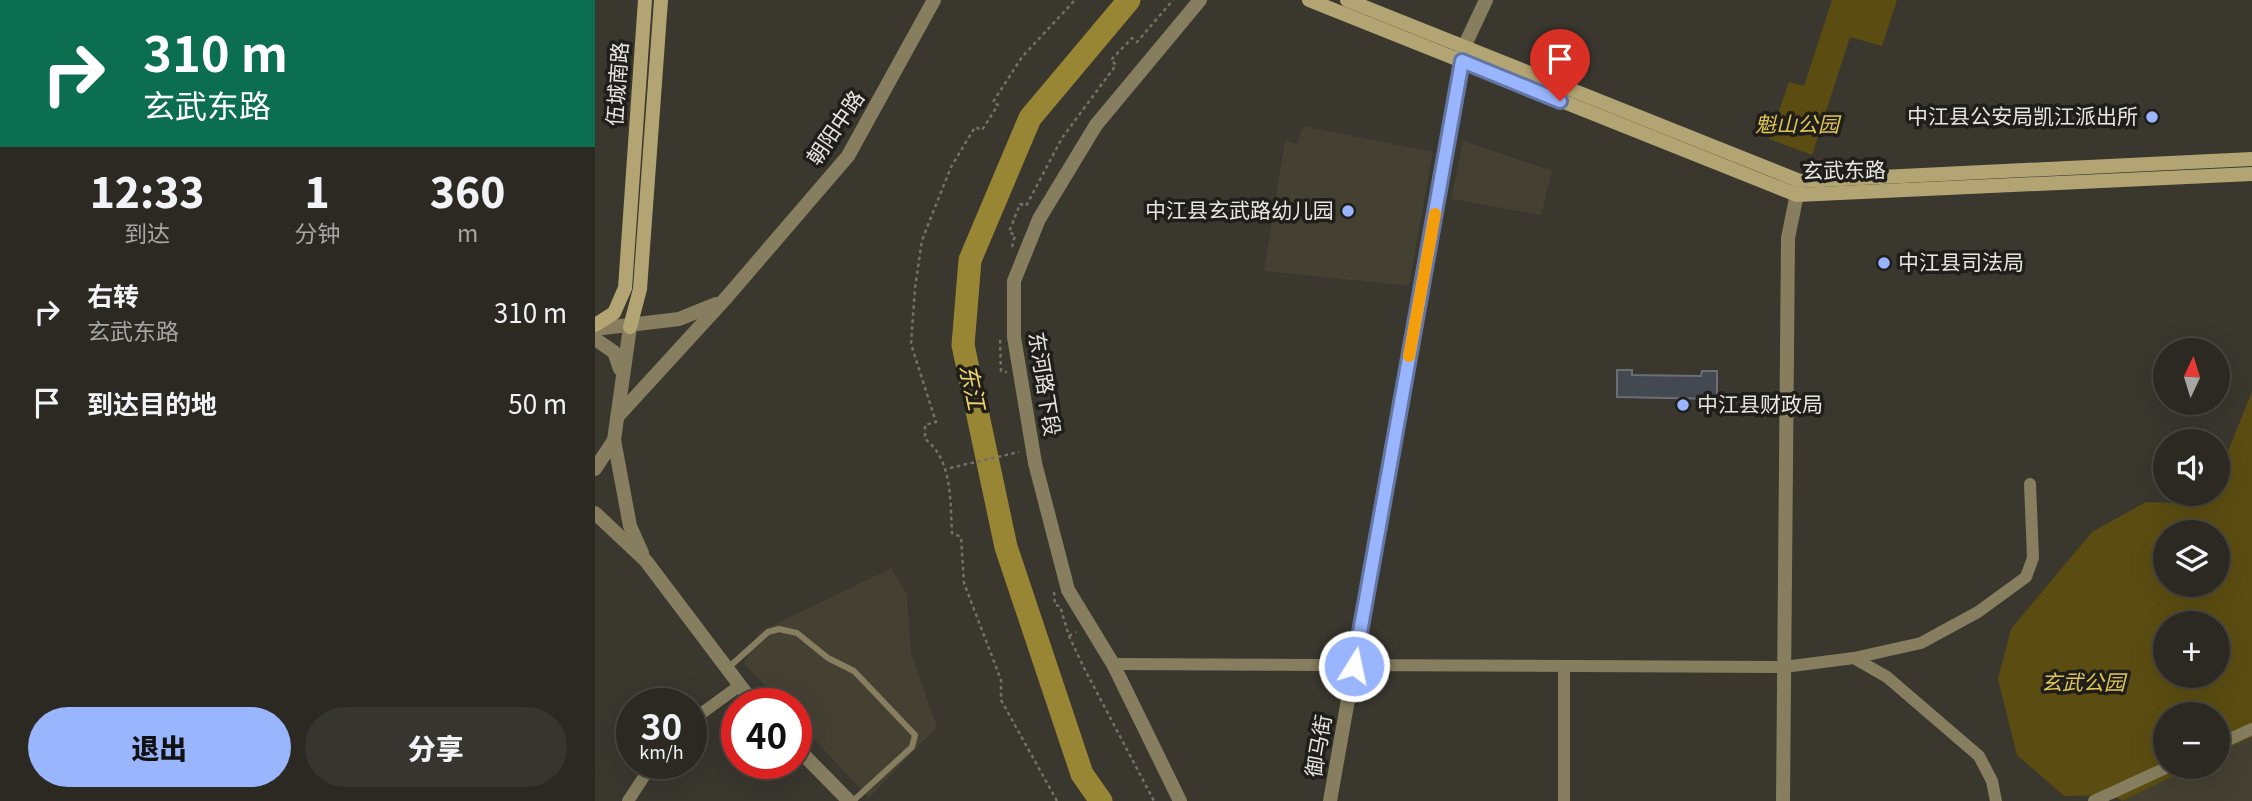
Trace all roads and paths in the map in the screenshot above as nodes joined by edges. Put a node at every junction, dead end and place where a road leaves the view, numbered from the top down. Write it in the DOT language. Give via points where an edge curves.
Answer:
graph roads {
  1 [pos="645,0"];
  2 [pos="661,0"];
  3 [pos="934,0"];
  4 [pos="1075,0"];
  5 [pos="1173,0"];
  6 [pos="1201,0"];
  7 [pos="1309,0"];
  8 [pos="1347,0"];
  9 [pos="1486,0"];
  10 [pos="1463,54"];
  11 [pos="2252,159"];
  12 [pos="2252,174"];
  13 [pos="1799,188"];
  14 [pos="1010,255"];
  15 [pos="726,298"];
  16 [pos="595,327"];
  17 [pos="630,327"];
  18 [pos="595,339"];
  19 [pos="1005,339"];
  20 [pos="1009,372"];
  21 [pos="621,374"];
  22 [pos="617,416"];
  23 [pos="614,440"];
  24 [pos="1024,450"];
  25 [pos="950,468"];
  26 [pos="595,469"];
  27 [pos="2030,484"];
  28 [pos="595,513"];
  29 [pos="646,561"];
  30 [pos="1052,581"];
  31 [pos="1076,632"];
  32 [pos="1069,636"];
  33 [pos="1854,658"];
  34 [pos="1114,664"];
  35 [pos="1354,666"];
  36 [pos="1565,667"];
  37 [pos="1784,667"];
  38 [pos="727,670"];
  39 [pos="739,686"];
  40 [pos="707,709"];
  41 [pos="2252,729"];
  42 [pos="2230,739"];
  43 [pos="812,763"];
  44 [pos="2153,774"];
  45 [pos="642,779"];
  46 [pos="628,801"];
  47 [pos="851,801"];
  48 [pos="1057,801"];
  49 [pos="1154,801"];
  50 [pos="1180,801"];
  51 [pos="1330,801"];
  52 [pos="1564,801"];
  53 [pos="1783,801"];
  54 [pos="1996,801"];
  55 [pos="2094,801"];
  1 -- 16 [label="main road, 伍城南路" via="625,288 614,313"];
  2 -- 17 [label="main road, 伍城南路" via="640,289"];
  3 -- 15 [label="street, 朝阳中路" via="848,156"];
  4 -- 48 [label="path" via="1022,57 993,102 998,105 982,130 975,127 951,167 922,240 911,344 936,422 925,425 926,439 935,446 950,486 952,533 961,537 964,583 1001,680 1001,700"];
  5 -- 14 [label="path" via="1137,42 1132,38 1111,60 1116,65 1062,138 1026,205 1020,204 1009,232 1015,235"];
  6 -- 34 [label="street, 东河路下段" via="1096,125 1039,219 1014,281 1014,337 1038,476 1068,590"];
  7 -- 10 [label="main road"];
  8 -- 10 [label="main road"];
  9 -- 10 [label="street, 御马街"];
  10 -- 13 [label="main road, 玄武东路"];
  10 -- 35 [label="street, 御马街"];
  11 -- 13 [label="main road, 玄武东路"];
  12 -- 13 [label="main road, 玄武东路"];
  13 -- 37 [label="street" via="1788,238"];
  15 -- 17 [label="street" via="686,317"];
  15 -- 22 [label="street, 朝阳中路"];
  16 -- 17 [label="street"];
  17 -- 21 [label="street"];
  18 -- 21 [label="street" via="614,352"];
  19 -- 20 [label="path" via="998,340 1001,371"];
  21 -- 22 [label="street"];
  22 -- 23 [label="street"];
  23 -- 26 [label="street"];
  23 -- 29 [label="street" via="630,526"];
  24 -- 25 [label="path"];
  27 -- 33 [label="street" via="2033,558 2026,577 1978,612 1920,643"];
  28 -- 29 [label="street"];
  29 -- 38 [label="street"];
  30 -- 32 [label="path" via="1055,605 1060,606"];
  31 -- 32 [label="path"];
  32 -- 49 [label="path"];
  33 -- 37 [label="street"];
  33 -- 54 [label="street" via="1887,677 1979,756"];
  34 -- 35 [label="street"];
  34 -- 50 [label="street, 东河路下段"];
  35 -- 36 [label="street"];
  35 -- 51 [label="street, 御马街"];
  36 -- 37 [label="street"];
  36 -- 52 [label="street"];
  37 -- 53 [label="street"];
  38 -- 39 [label="street"];
  38 -- 47 [label="lane" via="759,639 779,629 797,633 828,658 854,671 915,735 912,747"];
  39 -- 40 [label="street"];
  41 -- 42 [label="street"];
  43 -- 47 [label="street"];
  44 -- 55 [label="street"];
  45 -- 46 [label="street"];
}
